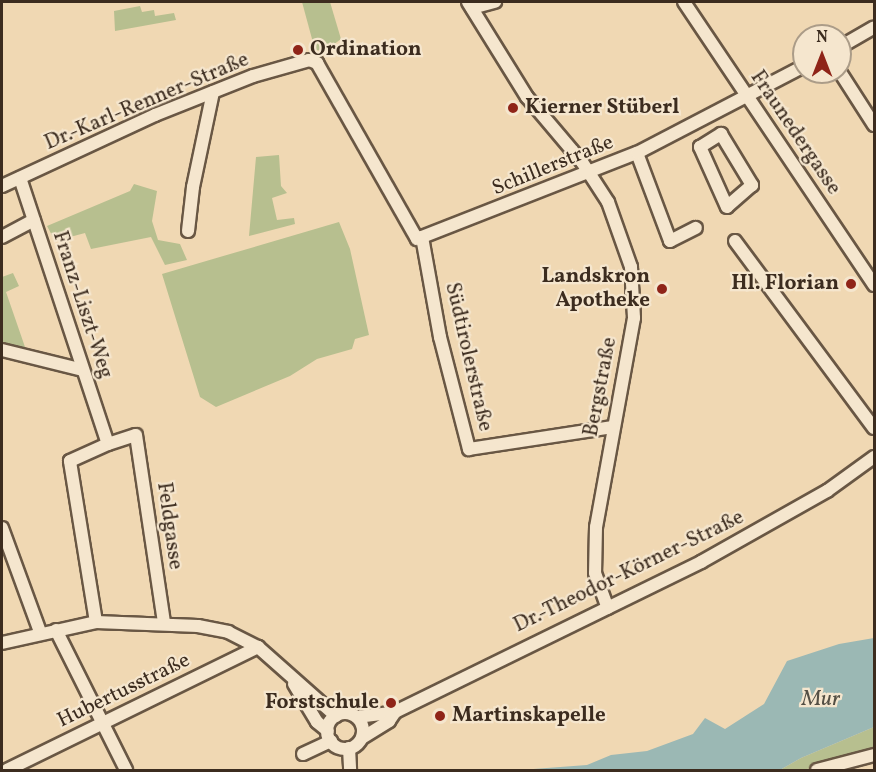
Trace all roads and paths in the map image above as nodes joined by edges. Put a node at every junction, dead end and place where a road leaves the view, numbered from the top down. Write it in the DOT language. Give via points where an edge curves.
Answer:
graph roads {
  1 [pos="495,2"];
  2 [pos="684,2"];
  3 [pos="470,5"];
  4 [pos="874,27"];
  5 [pos="852,40"];
  6 [pos="309,60"];
  7 [pos="792,72"];
  8 [pos="848,84"];
  9 [pos="213,92"];
  10 [pos="745,95"];
  11 [pos="701,123"];
  12 [pos="874,125"];
  13 [pos="711,140"];
  14 [pos="637,153"];
  15 [pos="587,171"];
  16 [pos="20,177"];
  17 [pos="2,186"];
  18 [pos="34,220"];
  19 [pos="696,228"];
  20 [pos="188,231"];
  21 [pos="2,237"];
  22 [pos="419,238"];
  23 [pos="735,241"];
  24 [pos="874,285"];
  25 [pos="2,351"];
  26 [pos="83,370"];
  27 [pos="613,427"];
  28 [pos="874,428"];
  29 [pos="108,444"];
  30 [pos="874,457"];
  31 [pos="2,528"];
  32 [pos="608,608"];
  33 [pos="96,622"];
  34 [pos="164,622"];
  35 [pos="56,630"];
  36 [pos="40,632"];
  37 [pos="2,643"];
  38 [pos="258,647"];
  39 [pos="287,672"];
  40 [pos="395,712"];
  41 [pos="336,716"];
  42 [pos="357,717"];
  43 [pos="102,724"];
  44 [pos="329,736"];
  45 [pos="362,738"];
  46 [pos="349,752"];
  47 [pos="303,754"];
  48 [pos="874,755"];
  49 [pos="7,771"];
  50 [pos="126,771"];
  51 [pos="350,771"];
  52 [pos="817,771"];
  1 -- 3 [label="street"];
  2 -- 10 [label="street, Fraunedergasse"];
  3 -- 15 [label="street, Bergstraße" via="527,97"];
  4 -- 5 [label="street"];
  6 -- 9 [label="street, Dr.-Karl-Renner-Straße"];
  6 -- 22 [label="street, Südtirolerstraße" via="317,63"];
  7 -- 10 [label="street, Schillerstraße"];
  8 -- 12 [label="street"];
  9 -- 16 [label="street, Dr.-Karl-Renner-Straße"];
  9 -- 20 [label="street"];
  10 -- 11 [label="street, Schillerstraße"];
  10 -- 24 [label="street, Fraunedergasse"];
  11 -- 13 [label="street"];
  11 -- 14 [label="street, Schillerstraße"];
  13 -- 13 [label="street" via="721,134 752,186 727,207 700,147"];
  14 -- 15 [label="street, Schillerstraße"];
  14 -- 19 [label="street" via="670,241"];
  15 -- 22 [label="street, Schillerstraße"];
  15 -- 27 [label="street, Bergstraße" via="616,219 631,267 634,318"];
  16 -- 17 [label="street, Dr.-Karl-Renner-Straße"];
  16 -- 18 [label="street, Franz-Liszt-Weg"];
  18 -- 21 [label="street"];
  18 -- 26 [label="street, Franz-Liszt-Weg"];
  22 -- 27 [label="street, Südtirolerstraße" via="469,449"];
  23 -- 28 [label="street"];
  25 -- 26 [label="street"];
  26 -- 29 [label="street, Franz-Liszt-Weg"];
  27 -- 32 [label="street, Bergstraße" via="594,558"];
  29 -- 33 [label="street" via="70,461"];
  29 -- 34 [label="street, Feldgasse" via="136,435"];
  30 -- 32 [label="street, Dr.-Theodor-Körner-Straße" via="811,500"];
  31 -- 36 [label="street"];
  32 -- 40 [label="street, Dr.-Theodor-Körner-Straße"];
  33 -- 34 [label="street"];
  33 -- 35 [label="street"];
  34 -- 38 [label="street" via="228,633"];
  35 -- 36 [label="street"];
  35 -- 43 [label="street"];
  36 -- 37 [label="street"];
  38 -- 39 [label="street"];
  38 -- 43 [label="street, Hubertusstraße"];
  39 -- 41 [label="street"];
  39 -- 44 [label="street"];
  40 -- 42 [label="street, Dr.-Theodor-Körner-Straße"];
  40 -- 45 [label="street, Dr.-Theodor-Körner-Straße" via="389,721"];
  41 -- 42 [label="street" via="346,713"];
  41 -- 44 [label="street"];
  42 -- 45 [label="street" via="363,727"];
  43 -- 49 [label="street, Hubertusstraße"];
  43 -- 50 [label="street"];
  44 -- 46 [label="street"];
  44 -- 47 [label="street"];
  45 -- 46 [label="street"];
  46 -- 51 [label="street"];
  48 -- 52 [label="street"];
}
